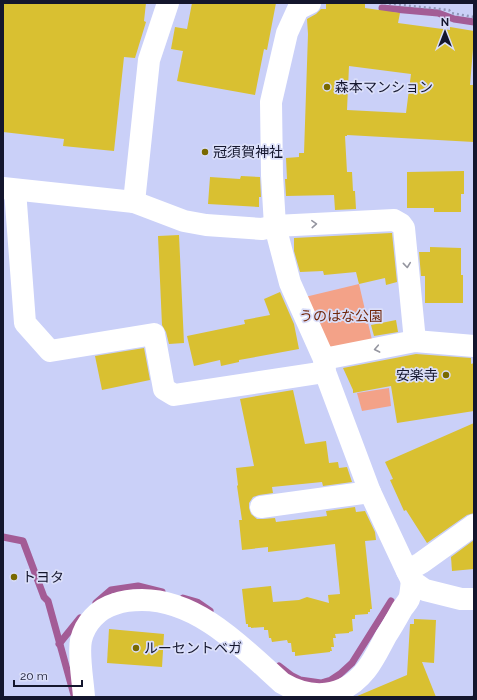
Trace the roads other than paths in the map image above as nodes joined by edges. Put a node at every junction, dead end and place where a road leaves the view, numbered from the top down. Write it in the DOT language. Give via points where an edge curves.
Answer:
graph roads {
  1 [pos="168,3"];
  2 [pos="310,3"];
  3 [pos="9,189"];
  4 [pos="134,202"];
  5 [pos="275,226"];
  6 [pos="415,341"];
  7 [pos="474,346"];
  8 [pos="324,365"];
  9 [pos="370,492"];
  10 [pos="261,508"];
  11 [pos="474,525"];
  12 [pos="409,576"];
  13 [pos="474,599"];
  14 [pos="306,696"];
  15 [pos="84,697"];
  1 -- 4 [label="street" via="149,60"];
  2 -- 5 [label="street" via="298,9 287,33 271,102"];
  3 -- 4 [label="street"];
  3 -- 8 [label="street" via="25,323 50,351 154,334 164,389 174,395"];
  4 -- 5 [label="street" via="184,221 206,225 262,229"];
  5 -- 6 [label="street, one-way" via="394,220 401,224 404,228"];
  5 -- 8 [label="street" via="290,283"];
  6 -- 7 [label="street"];
  6 -- 8 [label="street, one-way"];
  8 -- 9 [label="street"];
  9 -- 10 [label="street"];
  9 -- 12 [label="street"];
  11 -- 12 [label="street" via="421,563"];
  12 -- 13 [label="street" via="425,590 462,600"];
  12 -- 14 [label="street" via="409,598 366,670 348,687 336,693 327,696"];
  14 -- 15 [label="street" via="282,683 239,644 189,611 161,602 134,600 110,605 100,611 85,628 80,650"];
}
